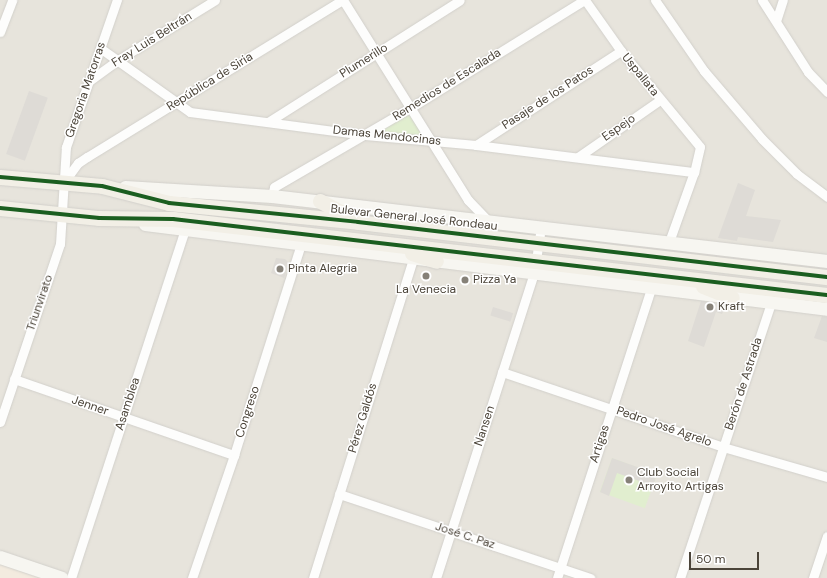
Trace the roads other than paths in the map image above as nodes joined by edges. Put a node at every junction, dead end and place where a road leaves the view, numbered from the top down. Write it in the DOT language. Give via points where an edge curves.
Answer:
graph roads {
  1 [pos="12,0"];
  2 [pos="117,0"];
  3 [pos="215,0"];
  4 [pos="342,0"];
  5 [pos="460,0"];
  6 [pos="585,0"];
  7 [pos="655,0"];
  8 [pos="762,0"];
  9 [pos="783,0"];
  10 [pos="776,21"];
  11 [pos="1,27"];
  12 [pos="100,48"];
  13 [pos="621,51"];
  14 [pos="376,53"];
  15 [pos="118,60"];
  16 [pos="89,81"];
  17 [pos="827,92"];
  18 [pos="660,100"];
  19 [pos="176,102"];
  20 [pos="410,108"];
  21 [pos="268,122"];
  22 [pos="365,135"];
  23 [pos="433,142"];
  24 [pos="476,145"];
  25 [pos="578,157"];
  26 [pos="64,158"];
  27 [pos="78,163"];
  28 [pos="694,172"];
  29 [pos="0,177"];
  30 [pos="64,182"];
  31 [pos="102,186"];
  32 [pos="272,196"];
  33 [pos="827,197"];
  34 [pos="320,201"];
  35 [pos="0,208"];
  36 [pos="62,215"];
  37 [pos="99,218"];
  38 [pos="358,222"];
  39 [pos="500,222"];
  40 [pos="541,227"];
  41 [pos="185,230"];
  42 [pos="539,242"];
  43 [pos="669,242"];
  44 [pos="301,244"];
  45 [pos="388,244"];
  46 [pos="413,258"];
  47 [pos="827,260"];
  48 [pos="436,261"];
  49 [pos="535,267"];
  50 [pos="827,278"];
  51 [pos="687,280"];
  52 [pos="651,288"];
  53 [pos="827,295"];
  54 [pos="732,298"];
  55 [pos="771,303"];
  56 [pos="827,309"];
  57 [pos="502,372"];
  58 [pos="14,379"];
  59 [pos="612,409"];
  60 [pos="124,417"];
  61 [pos="0,422"];
  62 [pos="723,447"];
  63 [pos="234,455"];
  64 [pos="827,478"];
  65 [pos="339,494"];
  66 [pos="451,531"];
  67 [pos="827,536"];
  68 [pos="0,556"];
  69 [pos="560,568"];
  70 [pos="62,578"];
  71 [pos="71,578"];
  72 [pos="192,578"];
  73 [pos="313,578"];
  74 [pos="436,578"];
  75 [pos="557,578"];
  76 [pos="590,578"];
  77 [pos="680,578"];
  78 [pos="813,578"];
  1 -- 11 [label="street"];
  2 -- 12 [label="street, Gregoria Matorras"];
  3 -- 15 [label="street, Fray Luis Beltrán"];
  4 -- 14 [label="street"];
  4 -- 19 [label="street, República de Siria"];
  5 -- 14 [label="street, Plumerillo"];
  6 -- 13 [label="street, Uspallata"];
  6 -- 20 [label="street, Remedios de Escalada"];
  7 -- 33 [label="street" via="704,71 762,140 797,174"];
  8 -- 10 [label="street"];
  9 -- 10 [label="street"];
  10 -- 17 [label="street" via="808,72"];
  12 -- 15 [label="street, Damas Mendocinas"];
  12 -- 16 [label="street, Gregoria Matorras"];
  13 -- 18 [label="street, Uspallata"];
  13 -- 24 [label="street, Pasaje de los Patos"];
  14 -- 20 [label="street"];
  14 -- 21 [label="street, Plumerillo"];
  15 -- 16 [label="street, Fray Luis Beltrán"];
  15 -- 19 [label="street, Damas Mendocinas"];
  16 -- 26 [label="street, Gregoria Matorras"];
  18 -- 25 [label="street, Espejo"];
  18 -- 28 [label="street, Uspallata" via="700,147"];
  19 -- 21 [label="street, Damas Mendocinas" via="190,112"];
  19 -- 27 [label="street, República de Siria"];
  20 -- 22 [label="street, Remedios de Escalada"];
  20 -- 23 [label="street"];
  21 -- 22 [label="street, Damas Mendocinas"];
  22 -- 23 [label="street, Damas Mendocinas"];
  22 -- 32 [label="street, Remedios de Escalada" via="274,187"];
  23 -- 24 [label="street, Damas Mendocinas"];
  23 -- 39 [label="street" via="468,200 487,220"];
  24 -- 25 [label="street, Damas Mendocinas"];
  25 -- 28 [label="street, Damas Mendocinas"];
  26 -- 27 [label="street" via="72,164"];
  26 -- 30 [label="street, Gregoria Matorras"];
  27 -- 30 [label="street, República de Siria"];
  28 -- 43 [label="street"];
  29 -- 30 [label="main road, Bulevar General José Rondeau"];
  30 -- 31 [label="main road, Bulevar General José Rondeau"];
  30 -- 36 [label="street, Triunvirato"];
  31 -- 32 [label="main road, Bulevar General José Rondeau"];
  31 -- 38 [label="main road, Bulevar General José Rondeau" via="169,203"];
  32 -- 34 [label="main road, Bulevar General José Rondeau"];
  34 -- 38 [label="main road"];
  34 -- 39 [label="main road, Bulevar General José Rondeau"];
  35 -- 36 [label="main road"];
  36 -- 37 [label="main road"];
  36 -- 58 [label="street, Triunvirato" via="60,244"];
  37 -- 41 [label="main road"];
  37 -- 45 [label="main road" via="173,219"];
  38 -- 42 [label="main road, Bulevar General José Rondeau"];
  39 -- 40 [label="main road, Bulevar General José Rondeau"];
  40 -- 42 [label="street, Nansen"];
  40 -- 43 [label="main road, Bulevar General José Rondeau"];
  41 -- 44 [label="main road"];
  41 -- 60 [label="street, Asamblea"];
  42 -- 49 [label="street, Nansen"];
  42 -- 50 [label="main road, Bulevar General José Rondeau"];
  43 -- 47 [label="main road, Bulevar General José Rondeau"];
  44 -- 46 [label="main road"];
  44 -- 63 [label="street, Congreso"];
  45 -- 48 [label="main road"];
  45 -- 49 [label="main road"];
  46 -- 48 [label="main road"];
  46 -- 65 [label="street, Pérez Galdós"];
  48 -- 49 [label="main road"];
  49 -- 51 [label="main road"];
  49 -- 52 [label="main road"];
  49 -- 57 [label="street, Nansen"];
  51 -- 53 [label="main road"];
  51 -- 54 [label="main road"];
  52 -- 54 [label="main road"];
  52 -- 59 [label="street, Artigas"];
  54 -- 55 [label="main road"];
  55 -- 56 [label="main road"];
  55 -- 62 [label="street, Berón de Astrada"];
  57 -- 59 [label="street, Pedro José Agrelo"];
  57 -- 66 [label="street, Nansen"];
  58 -- 60 [label="street, Jenner"];
  58 -- 61 [label="street, Triunvirato"];
  59 -- 62 [label="street, Pedro José Agrelo"];
  59 -- 69 [label="street, Artigas"];
  60 -- 63 [label="street, Jenner"];
  60 -- 71 [label="street, Asamblea"];
  62 -- 64 [label="street, Pedro José Agrelo"];
  62 -- 77 [label="street, Berón de Astrada"];
  63 -- 72 [label="street, Congreso"];
  65 -- 66 [label="street, José C. Paz"];
  65 -- 73 [label="street, Pérez Galdós"];
  66 -- 69 [label="street, José C. Paz"];
  66 -- 74 [label="street, Nansen"];
  67 -- 78 [label="street"];
  68 -- 70 [label="main road"];
  69 -- 75 [label="street, Artigas"];
  69 -- 76 [label="street, José C. Paz"];
}
